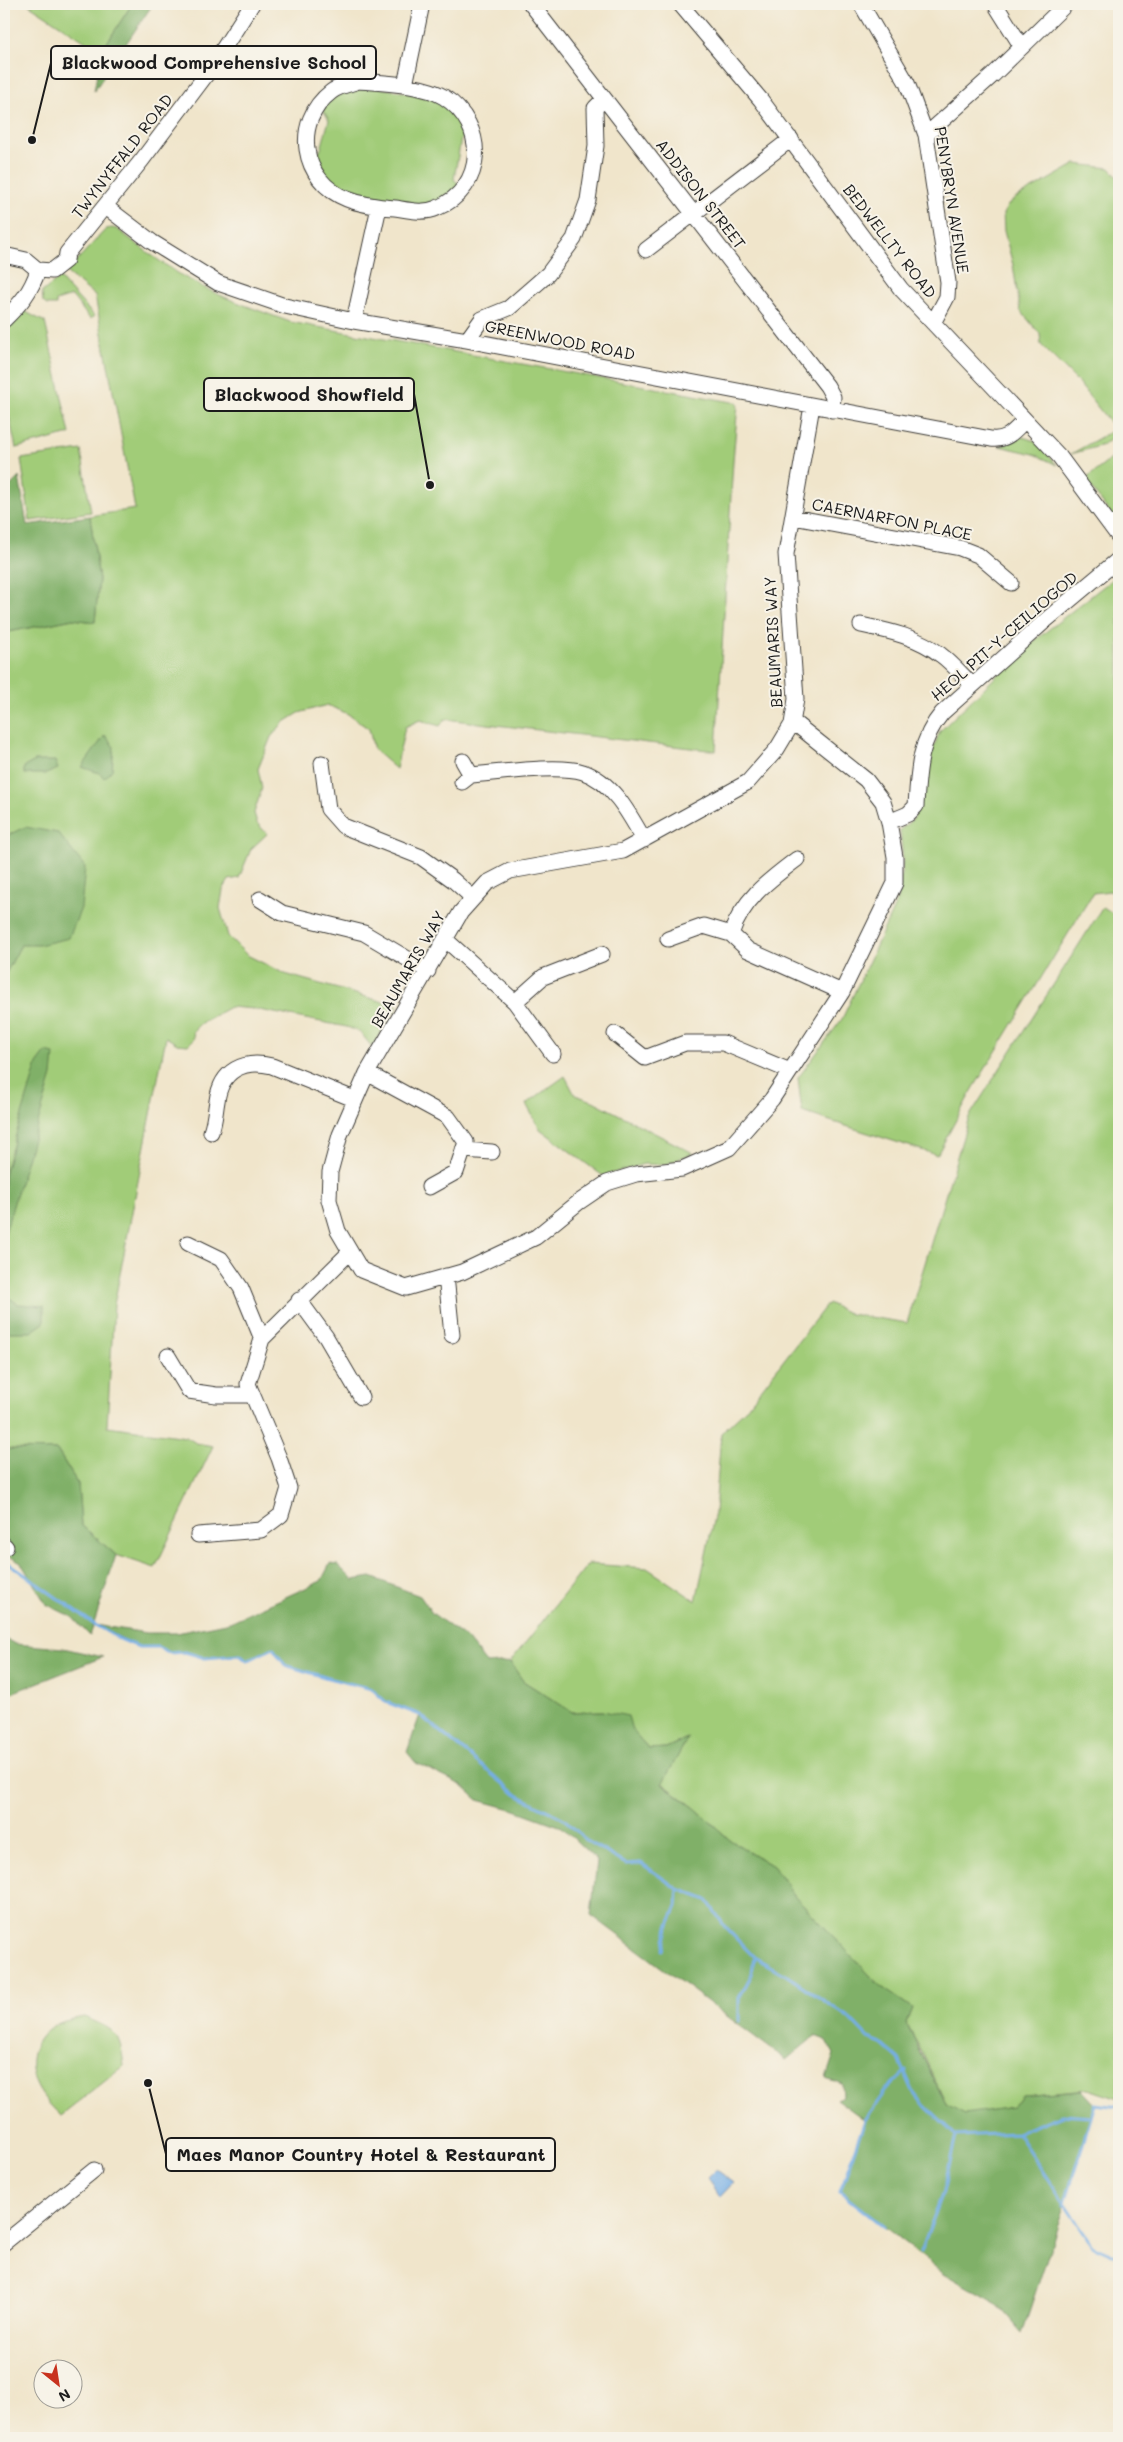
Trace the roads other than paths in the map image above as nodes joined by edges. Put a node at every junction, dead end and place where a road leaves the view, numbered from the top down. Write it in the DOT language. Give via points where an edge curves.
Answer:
graph roads {
  1 [pos="252,4"];
  2 [pos="422,4"];
  3 [pos="531,4"];
  4 [pos="680,4"];
  5 [pos="861,4"];
  6 [pos="995,4"];
  7 [pos="1066,4"];
  8 [pos="1022,47"];
  9 [pos="405,85"];
  10 [pos="604,99"];
  11 [pos="926,135"];
  12 [pos="791,140"];
  13 [pos="106,206"];
  14 [pos="379,206"];
  15 [pos="695,214"];
  16 [pos="646,250"];
  17 [pos="4,255"];
  18 [pos="38,270"];
  19 [pos="4,320"];
  20 [pos="354,321"];
  21 [pos="933,323"];
  22 [pos="467,340"];
  23 [pos="812,406"];
  24 [pos="832,410"];
  25 [pos="1025,420"];
  26 [pos="793,517"];
  27 [pos="1119,537"];
  28 [pos="1119,559"];
  29 [pos="1004,583"];
  30 [pos="861,624"];
  31 [pos="972,686"];
  32 [pos="792,724"];
  33 [pos="463,761"];
  34 [pos="322,763"];
  35 [pos="889,822"];
  36 [pos="644,840"];
  37 [pos="792,868"];
  38 [pos="473,898"];
  39 [pos="260,899"];
  40 [pos="731,934"];
  41 [pos="668,939"];
  42 [pos="446,940"];
  43 [pos="602,954"];
  44 [pos="428,971"];
  45 [pos="842,992"];
  46 [pos="515,1002"];
  47 [pos="615,1034"];
  48 [pos="553,1054"];
  49 [pos="790,1071"];
  50 [pos="367,1074"];
  51 [pos="354,1099"];
  52 [pos="217,1124"];
  53 [pos="463,1150"];
  54 [pos="492,1152"];
  55 [pos="429,1188"];
  56 [pos="188,1243"];
  57 [pos="349,1253"];
  58 [pos="446,1276"];
  59 [pos="300,1300"];
  60 [pos="452,1335"];
  61 [pos="262,1338"];
  62 [pos="168,1356"];
  63 [pos="251,1395"];
  64 [pos="361,1397"];
  65 [pos="198,1535"];
  66 [pos="94,2170"];
  67 [pos="4,2242"];
  1 -- 13 [label="street, TWYNYFFALD ROAD" via="209,71"];
  2 -- 9 [label="street"];
  3 -- 10 [label="street, ADDISON STREET"];
  4 -- 12 [label="street, BEDWELLTY ROAD" via="762,100"];
  5 -- 11 [label="street, PENYBRYN AVENUE" via="907,83"];
  6 -- 8 [label="street"];
  7 -- 8 [label="street"];
  8 -- 11 [label="street"];
  9 -- 14 [label="street" via="442,96 460,109 471,125 476,144 474,168 466,186 450,202 434,210"];
  9 -- 14 [label="street" via="359,81 332,91 310,116 306,129 308,160 315,175 346,199"];
  10 -- 15 [label="street, ADDISON STREET"];
  10 -- 22 [label="street" via="595,108 596,146 588,200 574,239 548,274 509,308 482,319"];
  11 -- 21 [label="street, PENYBRYN AVENUE" via="948,282 947,297"];
  12 -- 15 [label="street"];
  12 -- 21 [label="street, BEDWELLTY ROAD" via="901,289"];
  13 -- 18 [label="street, TWYNYFFALD ROAD" via="68,253 48,260"];
  13 -- 20 [label="street, GREENWOOD ROAD" via="152,242 218,283 285,306"];
  14 -- 20 [label="street"];
  15 -- 16 [label="street"];
  15 -- 24 [label="street, ADDISON STREET" via="826,386 833,397"];
  17 -- 18 [label="street" via="26,260"];
  18 -- 19 [label="street" via="25,298"];
  20 -- 22 [label="street, GREENWOOD ROAD"];
  21 -- 25 [label="street, BEDWELLTY ROAD"];
  22 -- 23 [label="street, GREENWOOD ROAD"];
  23 -- 24 [label="street, GREENWOOD ROAD"];
  23 -- 26 [label="street, BEAUMARIS WAY"];
  24 -- 25 [label="street, GREENWOOD ROAD" via="1001,440"];
  25 -- 27 [label="street, BEDWELLTY ROAD" via="1059,456"];
  26 -- 29 [label="street, CAERNARFON PLACE" via="960,548 978,555"];
  26 -- 32 [label="street, BEAUMARIS WAY" via="786,561 796,699"];
  28 -- 31 [label="street, HEOL PIT-Y-CEILIOGOD"];
  30 -- 31 [label="street" via="929,646"];
  31 -- 35 [label="street, HEOL PIT-Y-CEILIOGOD" via="931,726 918,770 916,806 908,814"];
  32 -- 35 [label="street" via="835,753 866,780 883,802"];
  32 -- 36 [label="street, BEAUMARIS WAY" via="777,749 748,782"];
  33 -- 36 [label="street" via="466,779 568,769 584,772 614,793"];
  34 -- 38 [label="street" via="316,783 328,809 343,826 421,857"];
  35 -- 45 [label="street" via="895,857 895,883"];
  36 -- 38 [label="street, BEAUMARIS WAY" via="623,851 510,871 487,883"];
  37 -- 40 [label="street" via="755,892"];
  38 -- 42 [label="street, BEAUMARIS WAY" via="461,912"];
  39 -- 44 [label="street" via="282,913 364,933"];
  40 -- 41 [label="street" via="704,926"];
  40 -- 45 [label="street" via="748,950"];
  42 -- 44 [label="street, BEAUMARIS WAY"];
  42 -- 46 [label="street"];
  43 -- 46 [label="street" via="543,977"];
  44 -- 50 [label="street, BEAUMARIS WAY"];
  45 -- 49 [label="street"];
  46 -- 48 [label="street"];
  47 -- 49 [label="street" via="645,1058 685,1043 723,1043"];
  49 -- 58 [label="street, BEAUMARIS WAY" via="772,1099 729,1148 682,1169 636,1174 607,1184 536,1237 462,1272"];
  50 -- 51 [label="street, BEAUMARIS WAY"];
  50 -- 53 [label="street" via="448,1117 466,1142"];
  51 -- 52 [label="street" via="272,1066 248,1063 236,1068 226,1078 217,1100"];
  51 -- 57 [label="street, BEAUMARIS WAY" via="330,1172 329,1200 338,1231"];
  53 -- 54 [label="street"];
  53 -- 55 [label="street" via="456,1172"];
  56 -- 61 [label="street" via="221,1259 241,1288"];
  57 -- 58 [label="street, BEAUMARIS WAY" via="361,1270 406,1288"];
  57 -- 59 [label="street"];
  58 -- 60 [label="street"];
  59 -- 61 [label="street"];
  59 -- 64 [label="street"];
  61 -- 63 [label="street" via="248,1384"];
  62 -- 63 [label="street" via="189,1391"];
  63 -- 65 [label="street" via="289,1488 281,1515 261,1530"];
  66 -- 67 [label="street"];
}
